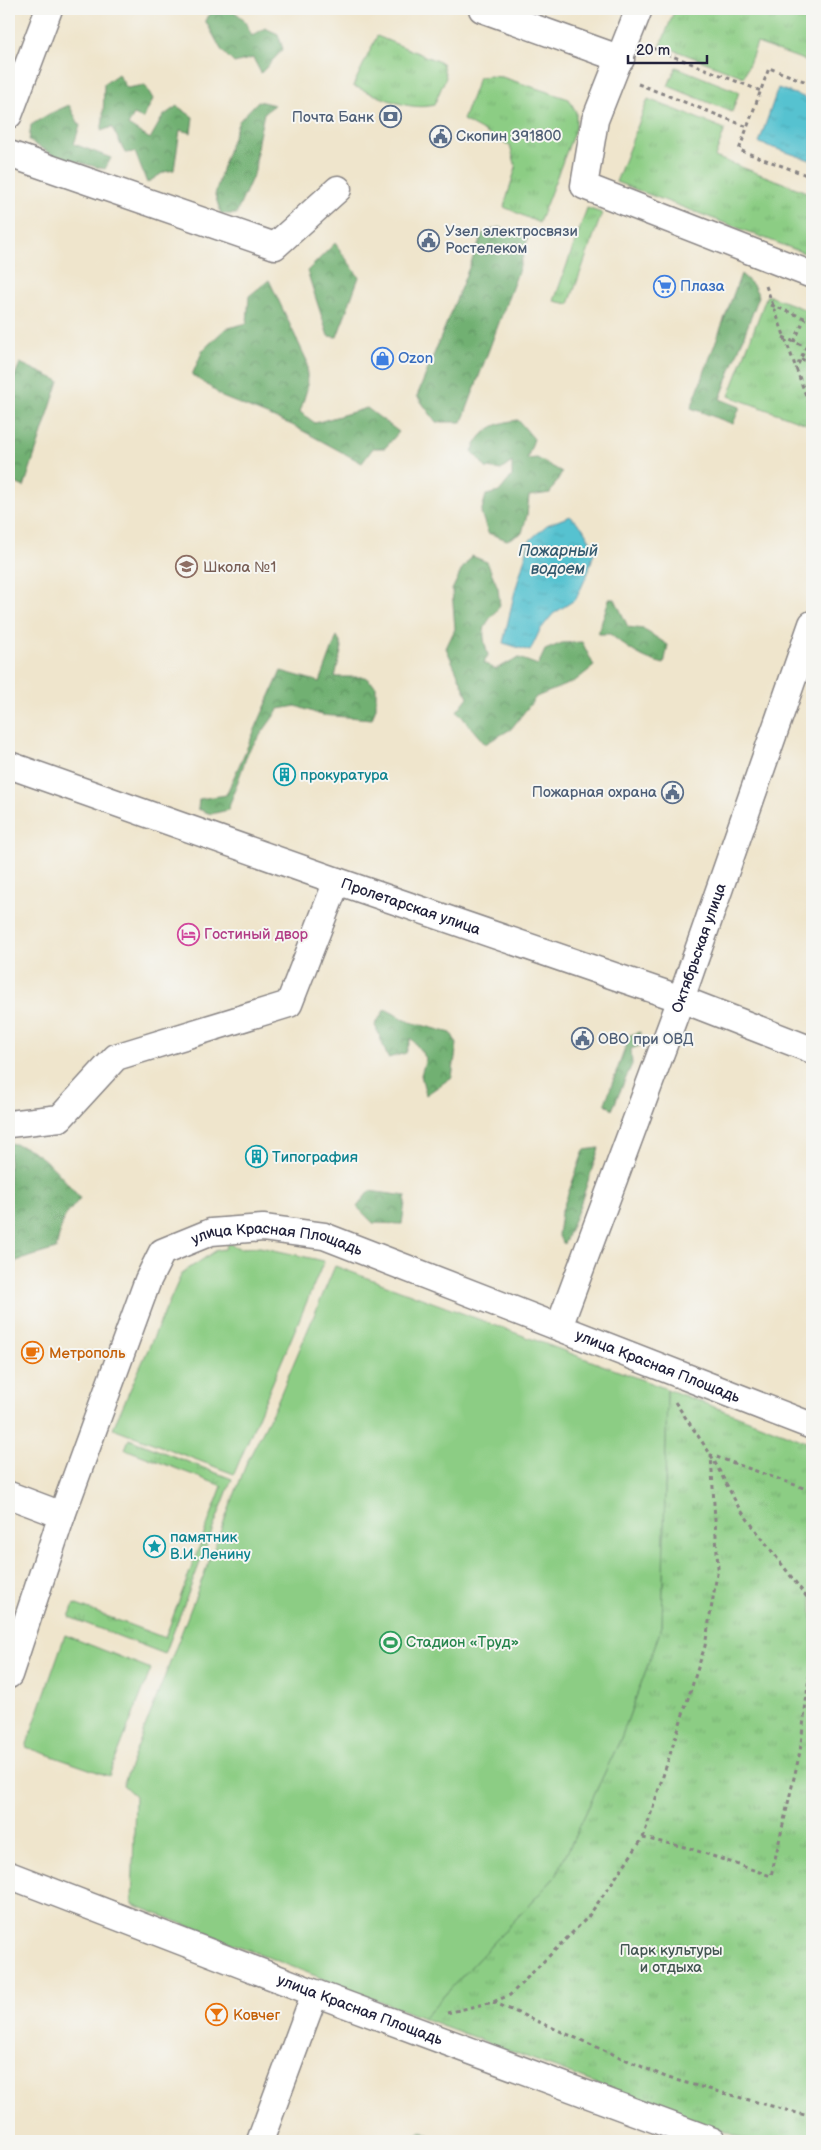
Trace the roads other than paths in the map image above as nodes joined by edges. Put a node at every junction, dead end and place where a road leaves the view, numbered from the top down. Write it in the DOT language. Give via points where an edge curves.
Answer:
graph roads {
  1 [pos="49,9"];
  2 [pos="482,9"];
  3 [pos="639,9"];
  4 [pos="621,57"];
  5 [pos="9,115"];
  6 [pos="9,154"];
  7 [pos="338,189"];
  8 [pos="812,275"];
  9 [pos="812,624"];
  10 [pos="9,765"];
  11 [pos="337,881"];
  12 [pos="681,999"];
  13 [pos="812,1050"];
  14 [pos="9,1124"];
  15 [pos="559,1327"];
  16 [pos="812,1426"];
  17 [pos="9,1495"];
  18 [pos="62,1515"];
  19 [pos="9,1675"];
  20 [pos="9,1875"];
  21 [pos="315,1993"];
  22 [pos="260,2141"];
  23 [pos="713,2141"];
  1 -- 5 [label="street"];
  2 -- 4 [label="street"];
  3 -- 4 [label="street"];
  4 -- 8 [label="street" via="595,120 584,186"];
  6 -- 7 [label="street" via="275,246"];
  9 -- 12 [label="street, Октябрьская улица"];
  10 -- 11 [label="street, Пролетарская улица"];
  11 -- 12 [label="street, Пролетарская улица"];
  11 -- 14 [label="street" via="289,1004 116,1057 60,1118"];
  12 -- 13 [label="street, Пролетарская улица"];
  12 -- 15 [label="street, Октябрьская улица"];
  15 -- 16 [label="street, улица Красная Площадь"];
  15 -- 18 [label="street, улица Красная Площадь" via="324,1236 263,1228 211,1232 162,1252 148,1280"];
  17 -- 18 [label="street"];
  18 -- 19 [label="street, улица Красная Площадь"];
  20 -- 21 [label="street, улица Красная Площадь"];
  21 -- 22 [label="street"];
  21 -- 23 [label="street, улица Красная Площадь"];
}
